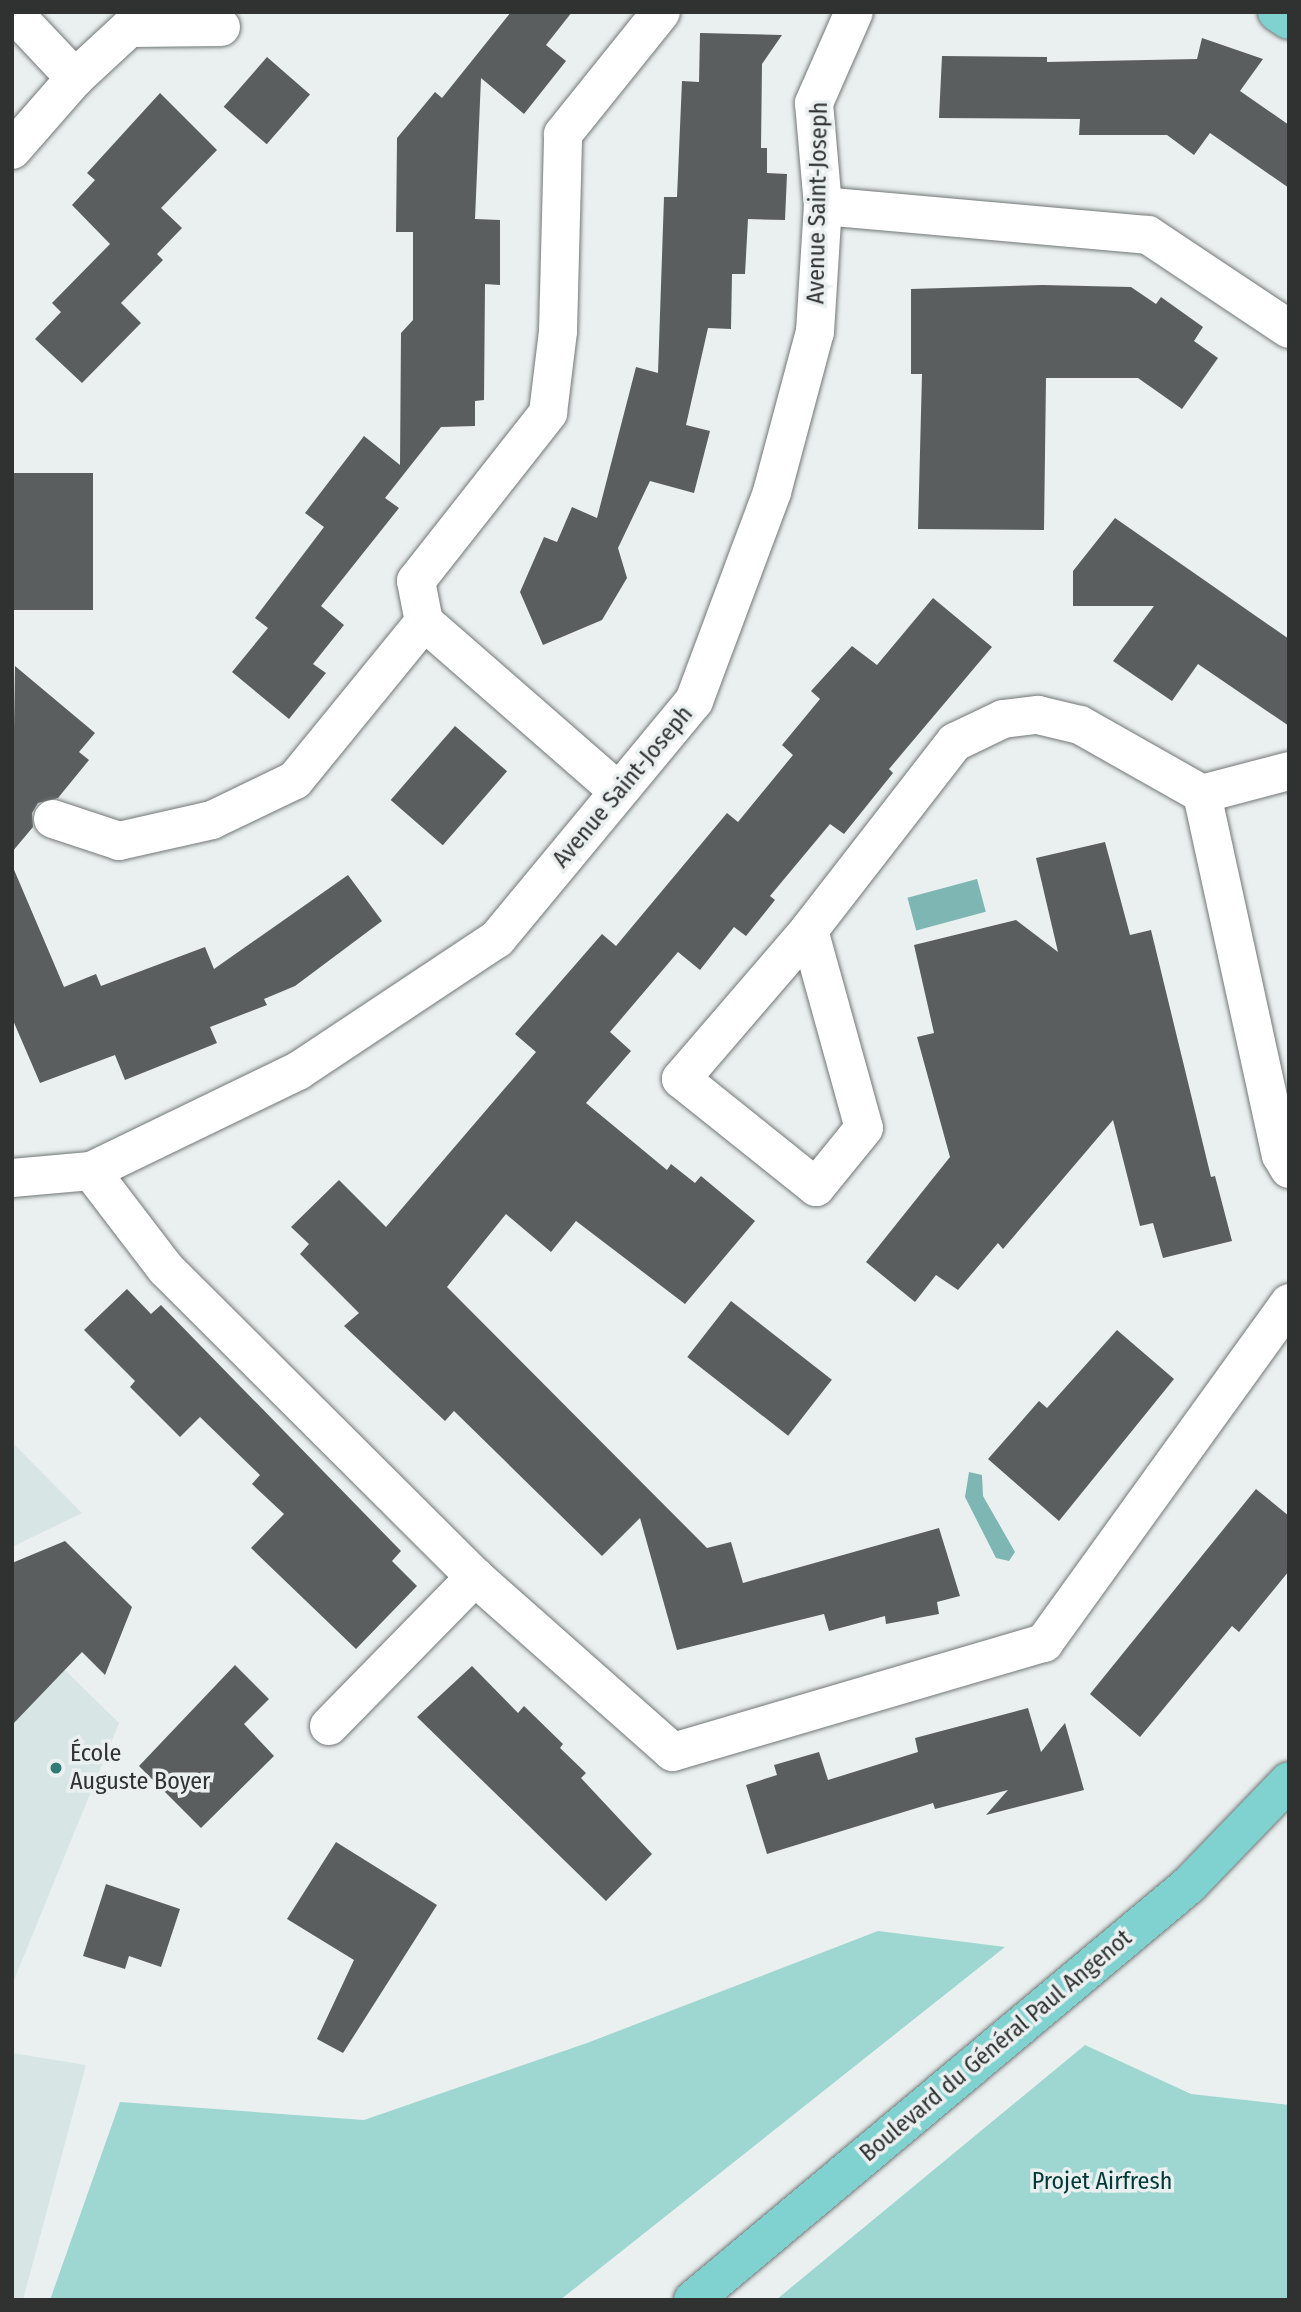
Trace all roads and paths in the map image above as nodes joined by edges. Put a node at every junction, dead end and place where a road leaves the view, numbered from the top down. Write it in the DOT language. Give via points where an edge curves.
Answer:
graph roads {
  1 [pos="661,12"];
  2 [pos="854,12"];
  3 [pos="1277,12"];
  4 [pos="1289,20"];
  5 [pos="25,25"];
  6 [pos="221,27"];
  7 [pos="75,78"];
  8 [pos="12,150"];
  9 [pos="823,206"];
  10 [pos="1289,329"];
  11 [pos="424,622"];
  12 [pos="1289,771"];
  13 [pos="618,791"];
  14 [pos="1202,794"];
  15 [pos="53,819"];
  16 [pos="809,930"];
  17 [pos="1289,1169"];
  18 [pos="91,1171"];
  19 [pos="12,1178"];
  20 [pos="1289,1303"];
  21 [pos="475,1577"];
  22 [pos="329,1726"];
  23 [pos="1289,1781"];
  24 [pos="693,2300"];
  1 -- 11 [label="street" via="563,134 558,331 548,413 416,581"];
  2 -- 9 [label="street, Avenue Saint-Joseph" via="814,103"];
  3 -- 4 [label="main road"];
  5 -- 7 [label="street"];
  6 -- 7 [label="street" via="129,28"];
  7 -- 8 [label="street"];
  9 -- 10 [label="street" via="1148,235"];
  9 -- 13 [label="street, Avenue Saint-Joseph" via="815,332 772,492 694,701"];
  11 -- 13 [label="street"];
  11 -- 15 [label="street" via="295,780 212,820 119,841"];
  12 -- 14 [label="street"];
  13 -- 18 [label="street, Avenue Saint-Joseph" via="497,939 298,1071"];
  14 -- 16 [label="street" via="1080,725 1038,715 1003,719 956,742"];
  14 -- 17 [label="street" via="1281,1155"];
  16 -- 16 [label="street" via="681,1079 816,1187 864,1128"];
  18 -- 19 [label="street, Avenue Saint-Joseph"];
  18 -- 21 [label="street" via="166,1269"];
  20 -- 21 [label="street" via="1044,1643 674,1752"];
  21 -- 22 [label="street"];
  23 -- 24 [label="main road, Boulevard du Général Paul Angenot" via="1188,1885"];
}
